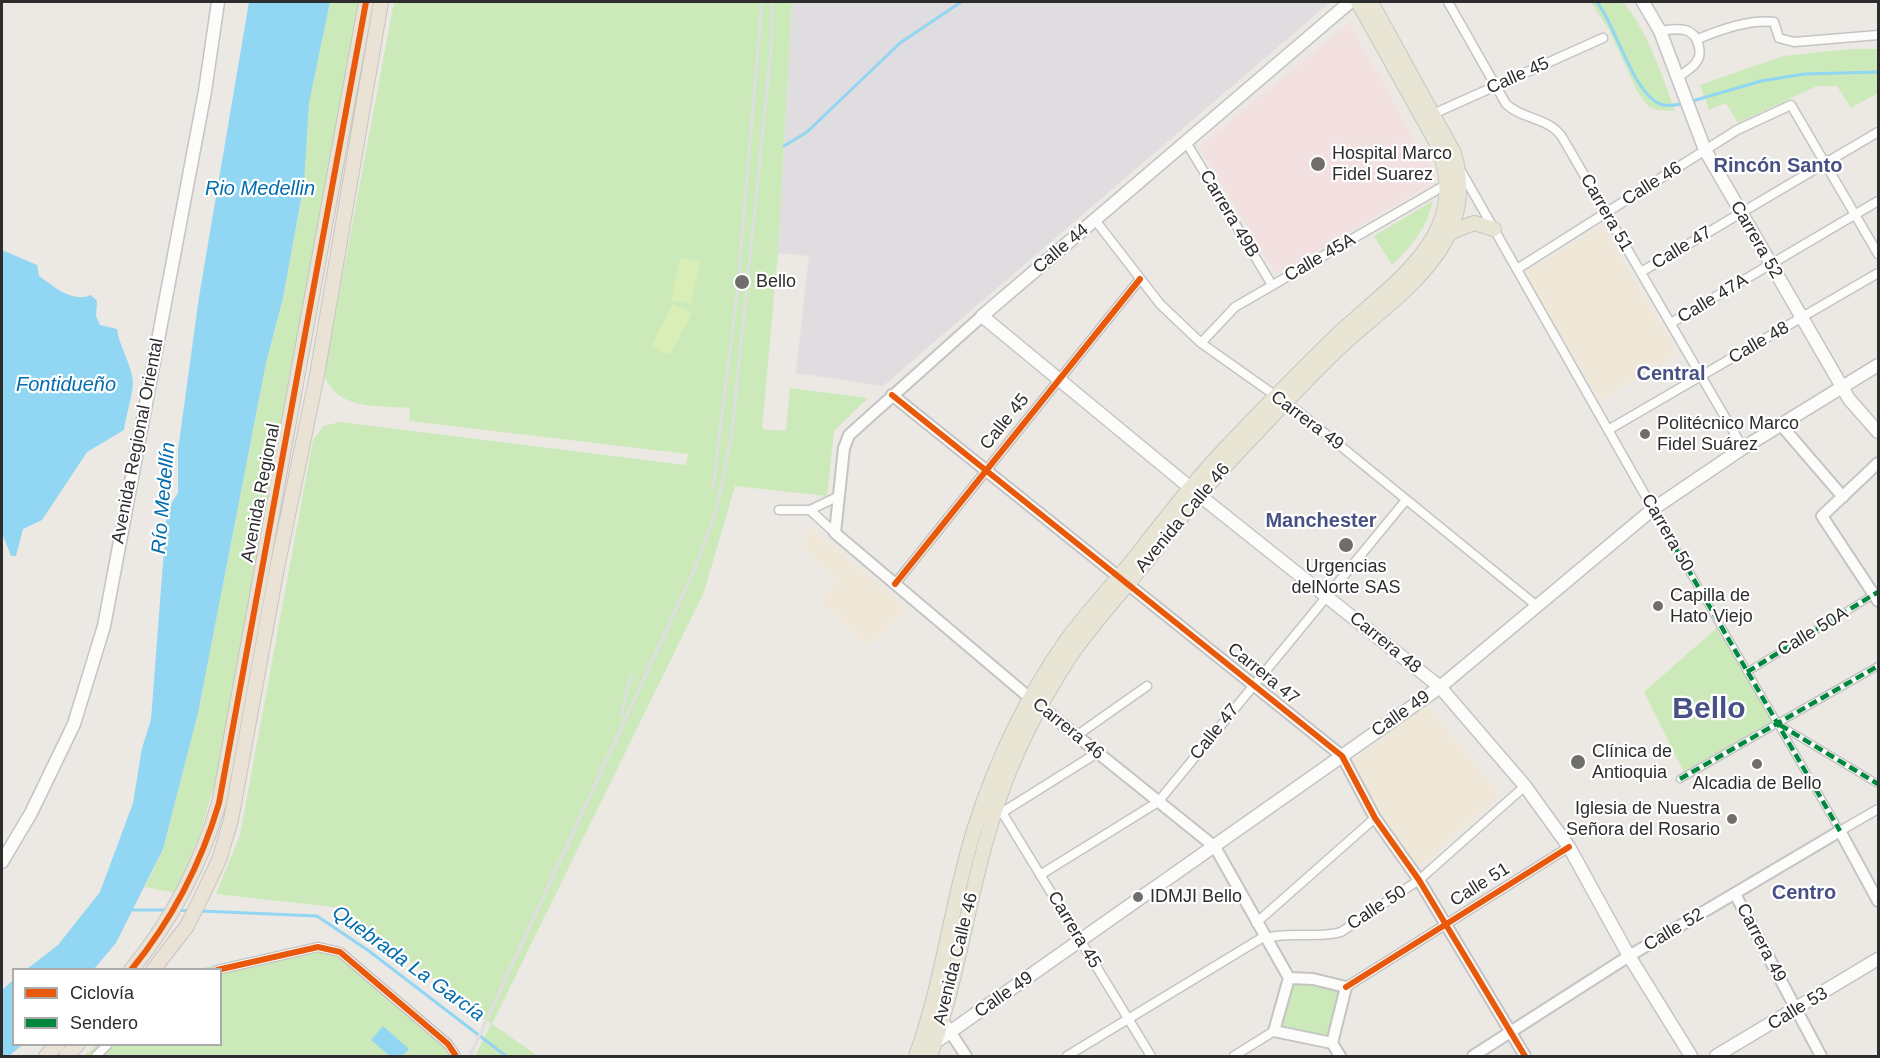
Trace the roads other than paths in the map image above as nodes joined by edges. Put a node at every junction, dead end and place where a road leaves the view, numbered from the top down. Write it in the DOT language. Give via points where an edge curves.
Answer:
graph roads {
  1 [pos="218,2"];
  2 [pos="366,2"];
  3 [pos="381,2"];
  4 [pos="1350,2"];
  5 [pos="1358,2"];
  6 [pos="1371,2"];
  7 [pos="1448,2"];
  8 [pos="1643,2"];
  9 [pos="1660,31"];
  10 [pos="1878,35"];
  11 [pos="1603,38"];
  12 [pos="1698,39"];
  13 [pos="1678,77"];
  14 [pos="1495,86"];
  15 [pos="1433,114"];
  16 [pos="1878,132"];
  17 [pos="1186,142"];
  18 [pos="1705,150"];
  19 [pos="1826,163"];
  20 [pos="1457,164"];
  21 [pos="1448,184"];
  22 [pos="1878,201"];
  23 [pos="1606,213"];
  24 [pos="1741,213"];
  25 [pos="1856,214"];
  26 [pos="1095,220"];
  27 [pos="1494,229"];
  28 [pos="1449,233"];
  29 [pos="1878,254"];
  30 [pos="1770,264"];
  31 [pos="1517,270"];
  32 [pos="1641,272"];
  33 [pos="1878,273"];
  34 [pos="1140,279"];
  35 [pos="1272,285"];
  36 [pos="982,316"];
  37 [pos="1801,318"];
  38 [pos="1671,323"];
  39 [pos="1201,343"];
  40 [pos="1878,365"];
  41 [pos="1701,376"];
  42 [pos="1059,379"];
  43 [pos="1843,388"];
  44 [pos="892,395"];
  45 [pos="1280,400"];
  46 [pos="1781,425"];
  47 [pos="1608,430"];
  48 [pos="1878,432"];
  49 [pos="1743,448"];
  50 [pos="1878,463"];
  51 [pos="986,471"];
  52 [pos="1195,491"];
  53 [pos="839,496"];
  54 [pos="1843,497"];
  55 [pos="1406,500"];
  56 [pos="1653,509"];
  57 [pos="779,510"];
  58 [pos="810,510"];
  59 [pos="835,533"];
  60 [pos="1123,581"];
  61 [pos="895,584"];
  62 [pos="1327,596"];
  63 [pos="1877,596"];
  64 [pos="1537,606"];
  65 [pos="1878,666"];
  66 [pos="1748,672"];
  67 [pos="1253,685"];
  68 [pos="1147,686"];
  69 [pos="1440,687"];
  70 [pos="1036,703"];
  71 [pos="1778,723"];
  72 [pos="1076,736"];
  73 [pos="1097,753"];
  74 [pos="1342,756"];
  75 [pos="1680,779"];
  76 [pos="1878,784"];
  77 [pos="1525,786"];
  78 [pos="1158,802"];
  79 [pos="1878,809"];
  80 [pos="997,812"];
  81 [pos="1375,818"];
  82 [pos="1840,831"];
  83 [pos="1215,847"];
  84 [pos="1569,847"];
  85 [pos="2,862"];
  86 [pos="1040,875"];
  87 [pos="1419,880"];
  88 [pos="1735,894"];
  89 [pos="1878,901"];
  90 [pos="1256,923"];
  91 [pos="1446,924"];
  92 [pos="1265,937"];
  93 [pos="1080,941"];
  94 [pos="1629,956"];
  95 [pos="1878,959"];
  96 [pos="132,968"];
  97 [pos="154,968"];
  98 [pos="222,968"];
  99 [pos="1288,978"];
  100 [pos="1346,987"];
  101 [pos="932,1004"];
  102 [pos="1796,1010"];
  103 [pos="942,1019"];
  104 [pos="1128,1019"];
  105 [pos="1274,1031"];
  106 [pos="951,1032"];
  107 [pos="1511,1033"];
  108 [pos="935,1042"];
  109 [pos="1332,1043"];
  110 [pos="456,1056"];
  111 [pos="916,1056"];
  112 [pos="930,1056"];
  113 [pos="966,1056"];
  114 [pos="1067,1056"];
  115 [pos="1151,1056"];
  116 [pos="1234,1056"];
  117 [pos="1340,1056"];
  118 [pos="1473,1056"];
  119 [pos="1525,1056"];
  120 [pos="1691,1056"];
  121 [pos="1716,1056"];
  122 [pos="1821,1056"];
  1 -- 85 [label="main road, Avenida Regional Oriental" via="205,91 104,626 74,724 31,813"];
  2 -- 96 [label="highway, Avenida Regional" via="219,803 201,859 156,936"];
  3 -- 97 [label="highway, Avenida Regional" via="317,375 226,839 186,926"];
  4 -- 17 [label="main road, Calle 44"];
  5 -- 21 [label="main road" via="1435,140"];
  6 -- 15 [label="main road, Avenida Calle 46"];
  7 -- 14 [label="street, Carrera 51"];
  8 -- 9 [label="main road, Carrera 52"];
  9 -- 12 [label="street" via="1688,30"];
  9 -- 13 [label="main road, Carrera 52"];
  10 -- 12 [label="street" via="1794,42 1779,38 1774,22 1767,21"];
  11 -- 14 [label="street, Calle 45"];
  12 -- 13 [label="street" via="1701,53 1697,62"];
  13 -- 18 [label="main road, Carrera 52"];
  14 -- 15 [label="street, Calle 45"];
  14 -- 23 [label="street, Carrera 51" via="1512,110 1556,129"];
  15 -- 20 [label="main road, Avenida Calle 46"];
  16 -- 19 [label="street, Calle 47"];
  17 -- 26 [label="main road, Calle 44"];
  17 -- 35 [label="street, Carrera 49B"];
  18 -- 19 [label="street, Calle 46" via="1744,126 1791,105"];
  18 -- 23 [label="street, Calle 46"];
  18 -- 24 [label="main road, Carrera 52"];
  19 -- 24 [label="street, Calle 47"];
  19 -- 25 [label="street"];
  20 -- 27 [label="street, Carrera 50"];
  20 -- 28 [label="main road, Avenida Calle 46" via="1459,195"];
  21 -- 35 [label="street, Calle 45A"];
  21 -- 45 [label="main road, Avenida Calle 46" via="1443,218 1417,263"];
  22 -- 25 [label="street, Calle 47A"];
  23 -- 31 [label="street, Calle 46"];
  23 -- 32 [label="street, Carrera 51"];
  24 -- 30 [label="main road, Carrera 52"];
  24 -- 32 [label="street, Calle 47"];
  25 -- 29 [label="street"];
  25 -- 30 [label="street, Calle 47A"];
  26 -- 34 [label="street, Carrera 49"];
  26 -- 36 [label="main road, Calle 44"];
  27 -- 28 [label="main road" via="1474,224"];
  27 -- 31 [label="street, Carrera 50"];
  28 -- 45 [label="main road, Avenida Calle 46" via="1422,275"];
  30 -- 37 [label="main road, Carrera 52"];
  30 -- 38 [label="street, Calle 47A"];
  31 -- 47 [label="street, Carrera 50"];
  32 -- 38 [label="street, Carrera 51"];
  33 -- 37 [label="street, Calle 48"];
  34 -- 39 [label="street, Carrera 49"];
  34 -- 42 [label="street, Calle 45"];
  35 -- 39 [label="street, Calle 45A" via="1227,314"];
  36 -- 42 [label="main road, Carrera 48"];
  36 -- 44 [label="street, Calle 44"];
  37 -- 41 [label="street, Calle 48"];
  37 -- 43 [label="main road, Carrera 52"];
  38 -- 41 [label="street, Carrera 51"];
  39 -- 45 [label="street, Carrera 49"];
  40 -- 43 [label="main road, Calle 49"];
  41 -- 47 [label="street, Calle 48"];
  41 -- 49 [label="street, Carrera 51"];
  42 -- 51 [label="street, Calle 45"];
  42 -- 52 [label="main road, Carrera 48"];
  43 -- 46 [label="main road, Calle 49"];
  43 -- 48 [label="main road, Carrera 52"];
  44 -- 51 [label="street, Carrera 47"];
  44 -- 53 [label="street, Calle 44" via="849,435"];
  45 -- 52 [label="main road, Avenida Calle 46"];
  45 -- 55 [label="street, Carrera 49"];
  46 -- 49 [label="main road, Calle 49"];
  46 -- 54 [label="street"];
  47 -- 56 [label="street, Carrera 50"];
  49 -- 56 [label="main road, Calle 49"];
  50 -- 54 [label="street"];
  51 -- 60 [label="street, Carrera 47"];
  51 -- 61 [label="street, Calle 45"];
  52 -- 60 [label="main road, Avenida Calle 46"];
  52 -- 62 [label="main road, Carrera 48"];
  53 -- 58 [label="street"];
  53 -- 59 [label="street, Calle 44"];
  54 -- 63 [label="street" via="1821,516"];
  55 -- 62 [label="street, Calle 47"];
  55 -- 64 [label="street, Carrera 49"];
  56 -- 64 [label="main road, Calle 49"];
  56 -- 66 [label="street, Carrera 50"];
  57 -- 58 [label="street"];
  58 -- 59 [label="street, Carrera 46"];
  59 -- 61 [label="street, Carrera 46"];
  60 -- 67 [label="street, Carrera 47"];
  60 -- 70 [label="main road, Avenida Calle 46"];
  61 -- 70 [label="street, Carrera 46"];
  62 -- 67 [label="street, Calle 47"];
  62 -- 69 [label="main road, Carrera 48"];
  63 -- 66 [label="street, Calle 50A"];
  64 -- 69 [label="main road, Calle 49"];
  65 -- 71 [label="street"];
  66 -- 71 [label="street, Carrera 50"];
  67 -- 74 [label="street, Carrera 47"];
  67 -- 78 [label="street, Calle 47"];
  68 -- 72 [label="street"];
  69 -- 74 [label="main road, Calle 49"];
  69 -- 77 [label="main road, Carrera 48"];
  70 -- 72 [label="street, Carrera 46"];
  70 -- 80 [label="main road, Avenida Calle 46"];
  70 -- 101 [label="main road, Avenida Calle 46" via="1006,744 974,829"];
  71 -- 75 [label="street"];
  71 -- 76 [label="street"];
  71 -- 82 [label="street, Carrera 50"];
  72 -- 73 [label="street, Carrera 46"];
  73 -- 78 [label="street, Carrera 46"];
  73 -- 80 [label="street"];
  74 -- 81 [label="street, Carrera 47"];
  74 -- 83 [label="main road, Calle 49"];
  77 -- 84 [label="main road, Carrera 48"];
  77 -- 87 [label="street, Calle 50"];
  78 -- 83 [label="street, Carrera 46"];
  78 -- 86 [label="street, Calle 47"];
  79 -- 82 [label="street, Calle 52"];
  80 -- 86 [label="street, Carrera 45"];
  80 -- 103 [label="main road, Avenida Calle 46"];
  81 -- 87 [label="street, Carrera 47"];
  81 -- 90 [label="street"];
  82 -- 88 [label="street, Calle 52"];
  82 -- 89 [label="street, Carrera 50"];
  83 -- 90 [label="street, Carrera 46"];
  83 -- 93 [label="main road, Calle 49"];
  84 -- 91 [label="street, Calle 51"];
  84 -- 94 [label="main road, Carrera 48"];
  86 -- 93 [label="street, Carrera 45"];
  87 -- 91 [label="street, Carrera 47"];
  87 -- 92 [label="street, Calle 50" via="1341,932 1326,936"];
  88 -- 94 [label="street, Calle 52"];
  88 -- 102 [label="street, Carrera 49"];
  90 -- 92 [label="street, Carrera 46"];
  91 -- 100 [label="street, Calle 51"];
  91 -- 107 [label="street, Carrera 47"];
  92 -- 99 [label="street, Carrera 46"];
  92 -- 104 [label="street, Calle 50"];
  93 -- 104 [label="street, Carrera 45"];
  93 -- 106 [label="main road, Calle 49"];
  94 -- 107 [label="street, Calle 52"];
  94 -- 120 [label="main road, Carrera 48"];
  95 -- 102 [label="main road, Calle 53"];
  98 -- 110 [label="street" via="318,947 340,952"];
  99 -- 100 [label="street"];
  99 -- 105 [label="street"];
  100 -- 109 [label="street"];
  101 -- 103 [label="street"];
  101 -- 111 [label="main road, Avenida Calle 46"];
  102 -- 121 [label="main road, Calle 53"];
  102 -- 122 [label="street, Carrera 49"];
  103 -- 106 [label="street"];
  103 -- 108 [label="main road, Avenida Calle 46"];
  104 -- 114 [label="street, Calle 50"];
  104 -- 115 [label="street, Carrera 45"];
  105 -- 109 [label="street"];
  105 -- 116 [label="street"];
  106 -- 108 [label="main road, Calle 49"];
  106 -- 113 [label="street"];
  107 -- 118 [label="street, Calle 52"];
  107 -- 119 [label="street, Carrera 47"];
  108 -- 111 [label="main road, Calle 49"];
  108 -- 112 [label="main road, Avenida Calle 46"];
  109 -- 117 [label="street"];
}
